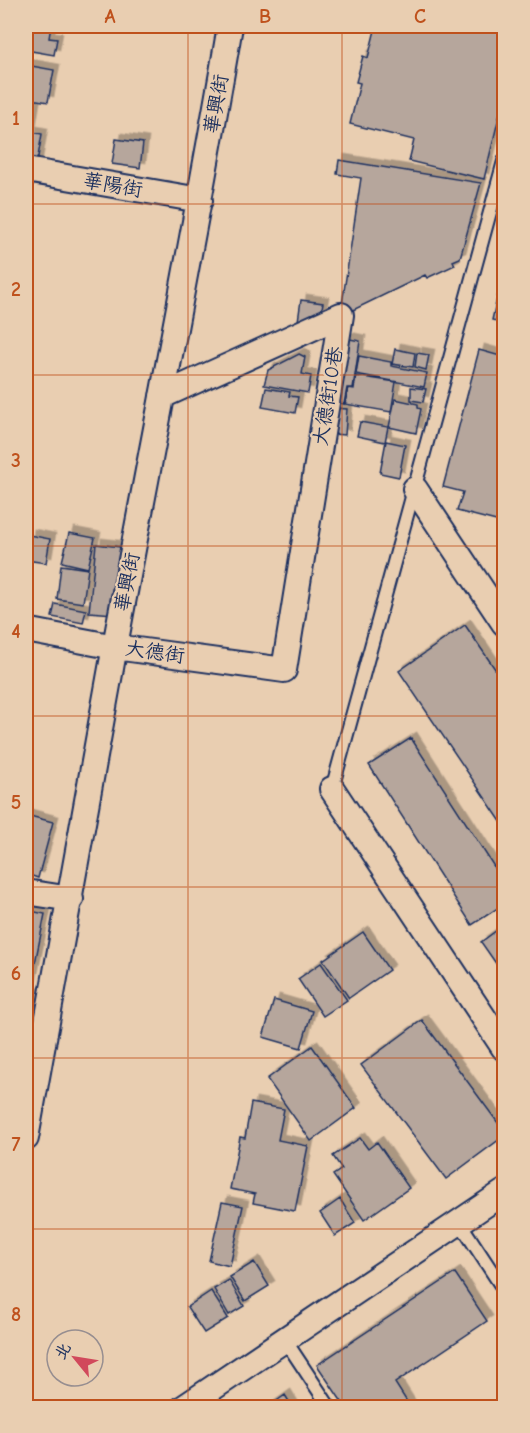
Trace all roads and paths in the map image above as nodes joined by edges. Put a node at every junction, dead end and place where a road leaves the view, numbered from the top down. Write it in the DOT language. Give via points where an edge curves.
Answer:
graph roads {
  1 [pos="230,26"];
  2 [pos="504,161"];
  3 [pos="26,170"];
  4 [pos="200,201"];
  5 [pos="162,396"];
  6 [pos="416,489"];
  7 [pos="504,623"];
  8 [pos="26,630"];
  9 [pos="115,647"];
  10 [pos="284,670"];
  11 [pos="332,789"];
  12 [pos="26,891"];
  13 [pos="71,899"];
  14 [pos="504,1048"];
  15 [pos="26,1138"];
  16 [pos="504,1192"];
  17 [pos="460,1223"];
  18 [pos="504,1290"];
  19 [pos="285,1340"];
  20 [pos="183,1407"];
  21 [pos="330,1407"];
  1 -- 4 [label="street, 華興街"];
  2 -- 6 [label="lane"];
  3 -- 4 [label="street, 華陽街"];
  4 -- 5 [label="street, 華興街"];
  5 -- 9 [label="street, 華興街"];
  5 -- 10 [label="street, 大德街10巷" via="341,315"];
  6 -- 7 [label="street"];
  6 -- 11 [label="lane"];
  8 -- 9 [label="street, 大德街"];
  9 -- 10 [label="street, 大德街"];
  9 -- 13 [label="street, 華興街"];
  11 -- 14 [label="street"];
  12 -- 13 [label="street"];
  13 -- 15 [label="street, 華興街"];
  16 -- 17 [label="street"];
  17 -- 18 [label="lane"];
  17 -- 19 [label="street"];
  19 -- 20 [label="street"];
  19 -- 21 [label="lane"];
}
